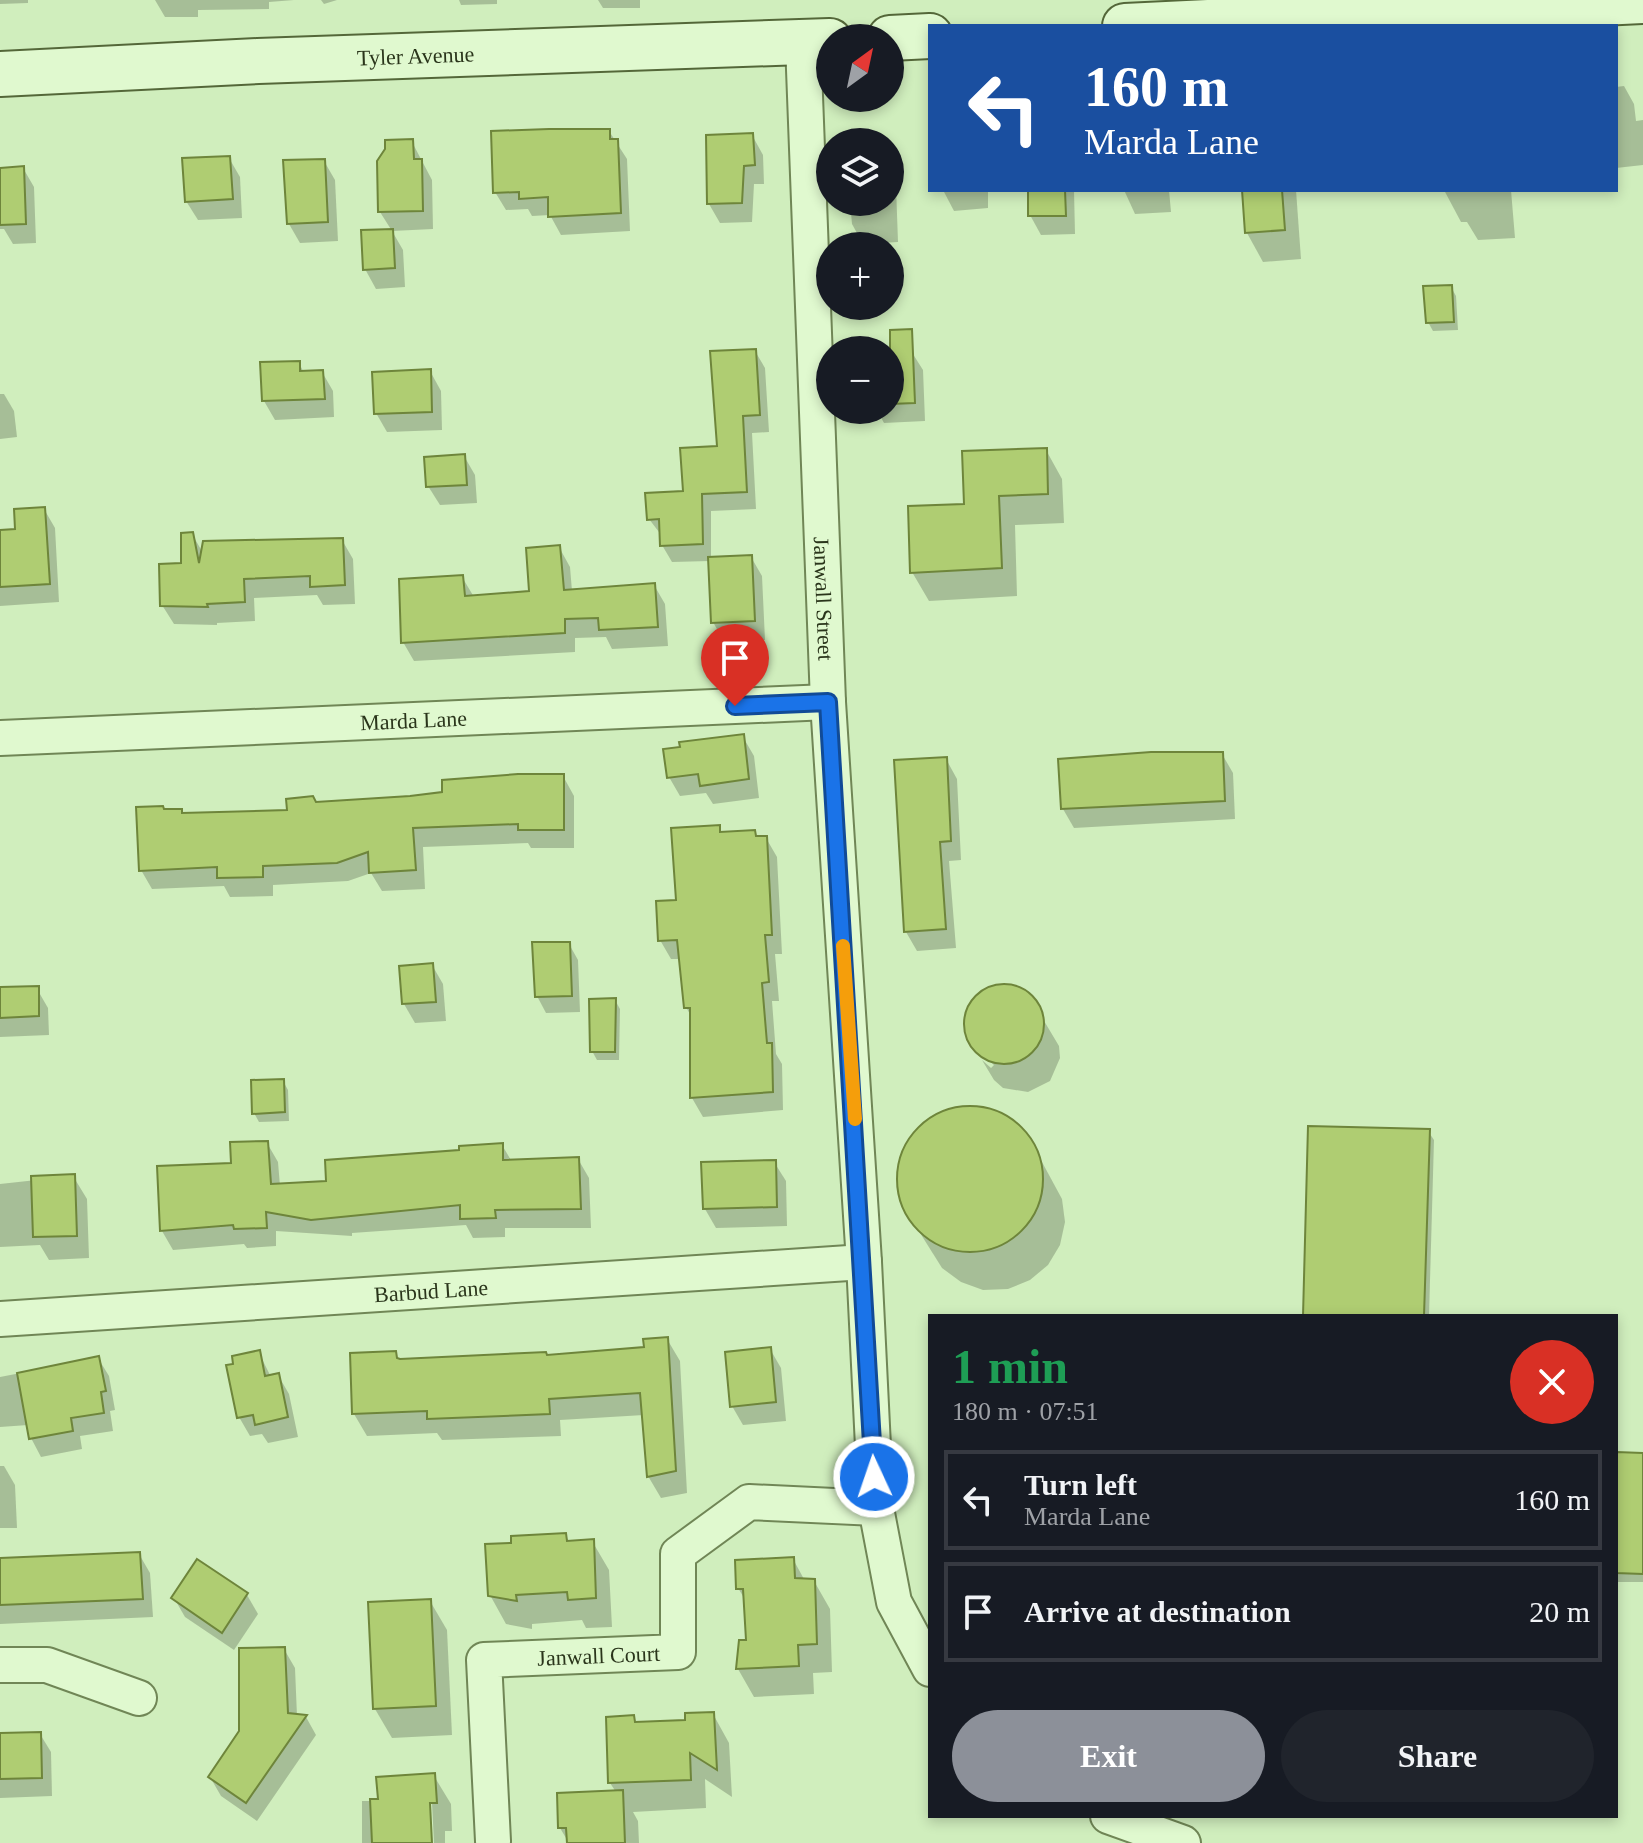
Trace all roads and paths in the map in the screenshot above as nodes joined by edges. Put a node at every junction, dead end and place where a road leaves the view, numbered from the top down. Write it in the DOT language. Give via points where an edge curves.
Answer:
graph roads {
  1 [pos="1643,1"];
  2 [pos="1166,24"];
  3 [pos="928,36"];
  4 [pos="904,37"];
  5 [pos="816,42"];
  6 [pos="0,74"];
  7 [pos="818,112"];
  8 [pos="828,702"];
  9 [pos="0,738"];
  10 [pos="864,1262"];
  11 [pos="0,1319"];
  12 [pos="876,1508"];
  13 [pos="0,1665"];
  14 [pos="928,1665"];
  15 [pos="139,1698"];
  16 [pos="1114,1818"];
  17 [pos="493,1841"];
  18 [pos="1183,1843"];
  1 -- 2 [label="street"];
  3 -- 4 [label="street"];
  5 -- 6 [label="street, Tyler Avenue"];
  7 -- 8 [label="street, Janwall Street"];
  8 -- 9 [label="street, Marda Lane"];
  8 -- 10 [label="street, Janwall Street"];
  10 -- 11 [label="street, Barbud Lane"];
  10 -- 12 [label="street, Janwall Street"];
  12 -- 14 [label="street, Janwall Street" via="894,1602"];
  12 -- 17 [label="street, Janwall Court" via="749,1502 678,1554 678,1652 484,1660"];
  13 -- 15 [label="street" via="47,1665"];
  16 -- 18 [label="street"];
}
